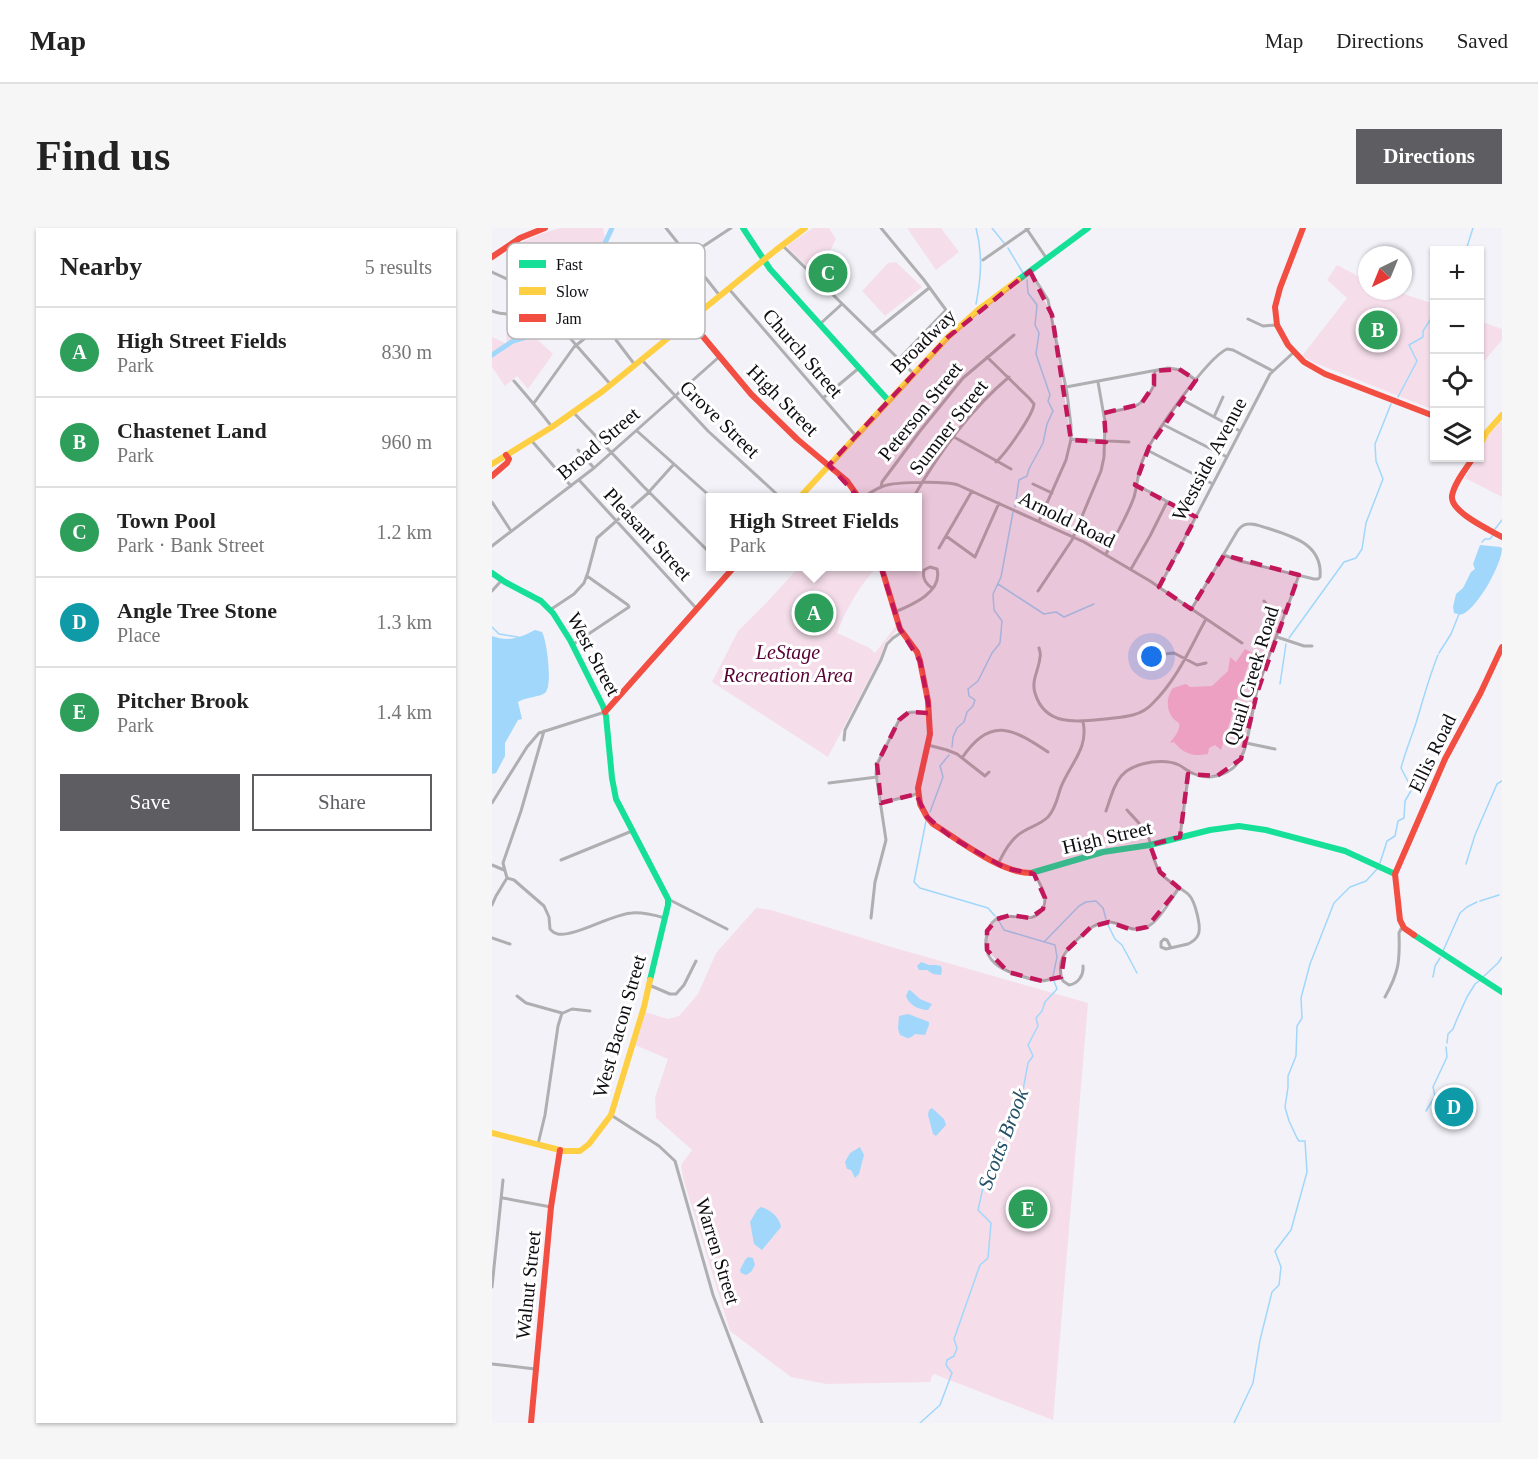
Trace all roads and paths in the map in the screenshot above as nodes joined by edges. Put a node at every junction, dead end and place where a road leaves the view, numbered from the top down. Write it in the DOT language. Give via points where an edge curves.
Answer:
graph roads {
  1 [pos="545,228"];
  2 [pos="666,228"];
  3 [pos="731,228"];
  4 [pos="743,228"];
  5 [pos="881,228"];
  6 [pos="1027,228"];
  7 [pos="1088,228"];
  8 [pos="1303,228"];
  9 [pos="802,229"];
  10 [pos="513,243"];
  11 [pos="678,243"];
  12 [pos="705,245"];
  13 [pos="782,245"];
  14 [pos="507,247"];
  15 [pos="492,257"];
  16 [pos="1047,259"];
  17 [pos="764,260"];
  18 [pos="982,260"];
  19 [pos="1030,271"];
  20 [pos="492,272"];
  21 [pos="705,277"];
  22 [pos="507,280"];
  23 [pos="929,288"];
  24 [pos="729,289"];
  25 [pos="720,296"];
  26 [pos="842,303"];
  27 [pos="705,308"];
  28 [pos="946,310"];
  29 [pos="492,311"];
  30 [pos="507,314"];
  31 [pos="954,319"];
  32 [pos="1248,320"];
  33 [pos="820,324"];
  34 [pos="1277,325"];
  35 [pos="873,333"];
  36 [pos="1014,334"];
  37 [pos="571,339"];
  38 [pos="583,339"];
  39 [pos="667,339"];
  40 [pos="704,339"];
  41 [pos="616,340"];
  42 [pos="576,345"];
  43 [pos="1294,352"];
  44 [pos="719,357"];
  45 [pos="987,357"];
  46 [pos="899,359"];
  47 [pos="641,360"];
  48 [pos="635,365"];
  49 [pos="859,368"];
  50 [pos="1154,370"];
  51 [pos="1273,371"];
  52 [pos="913,373"];
  53 [pos="1008,377"];
  54 [pos="1196,380"];
  55 [pos="514,381"];
  56 [pos="1098,382"];
  57 [pos="611,385"];
  58 [pos="1066,387"];
  59 [pos="675,397"];
  60 [pos="1223,397"];
  61 [pos="823,398"];
  62 [pos="1181,399"];
  63 [pos="888,400"];
  64 [pos="534,403"];
  65 [pos="574,412"];
  66 [pos="1104,413"];
  67 [pos="1430,414"];
  68 [pos="1502,415"];
  69 [pos="1214,417"];
  70 [pos="1163,425"];
  71 [pos="552,427"];
  72 [pos="637,431"];
  73 [pos="1240,431"];
  74 [pos="1484,433"];
  75 [pos="856,436"];
  76 [pos="954,437"];
  77 [pos="1071,439"];
  78 [pos="531,440"];
  79 [pos="1105,442"];
  80 [pos="1129,442"];
  81 [pos="578,450"];
  82 [pos="1147,450"];
  83 [pos="612,453"];
  84 [pos="506,455"];
  85 [pos="1227,458"];
  86 [pos="996,462"];
  87 [pos="1471,462"];
  88 [pos="492,464"];
  89 [pos="674,464"];
  90 [pos="829,465"];
  91 [pos="594,468"];
  92 [pos="1011,469"];
  93 [pos="492,476"];
  94 [pos="579,480"];
  95 [pos="921,483"];
  96 [pos="1033,484"];
  97 [pos="1213,484"];
  98 [pos="1136,485"];
  99 [pos="571,486"];
  100 [pos="881,487"];
  101 [pos="972,490"];
  102 [pos="649,492"];
  103 [pos="706,493"];
  104 [pos="775,493"];
  105 [pos="804,493"];
  106 [pos="856,493"];
  107 [pos="870,493"];
  108 [pos="916,493"];
  109 [pos="1052,493"];
  110 [pos="492,502"];
  111 [pos="1167,502"];
  112 [pos="999,503"];
  113 [pos="497,510"];
  114 [pos="492,513"];
  115 [pos="1196,517"];
  116 [pos="616,521"];
  117 [pos="1039,521"];
  118 [pos="512,531"];
  119 [pos="946,536"];
  120 [pos="1073,536"];
  121 [pos="1502,537"];
  122 [pos="492,546"];
  123 [pos="706,548"];
  124 [pos="939,548"];
  125 [pos="1106,554"];
  126 [pos="1224,555"];
  127 [pos="1131,569"];
  128 [pos="727,571"];
  129 [pos="882,571"];
  130 [pos="492,573"];
  131 [pos="1299,575"];
  132 [pos="587,576"];
  133 [pos="501,581"];
  134 [pos="1159,587"];
  135 [pos="932,588"];
  136 [pos="492,591"];
  137 [pos="1038,591"];
  138 [pos="1264,601"];
  139 [pos="696,608"];
  140 [pos="1192,608"];
  141 [pos="550,609"];
  142 [pos="895,612"];
  143 [pos="1286,612"];
  144 [pos="1206,618"];
  145 [pos="902,632"];
  146 [pos="1277,637"];
  147 [pos="1242,643"];
  148 [pos="572,645"];
  149 [pos="1312,646"];
  150 [pos="1502,647"];
  151 [pos="1040,648"];
  152 [pos="1164,654"];
  153 [pos="1185,659"];
  154 [pos="1206,663"];
  155 [pos="605,712"];
  156 [pos="929,713"];
  157 [pos="1083,722"];
  158 [pos="544,731"];
  159 [pos="844,740"];
  160 [pos="1246,743"];
  161 [pos="928,745"];
  162 [pos="1275,749"];
  163 [pos="1048,752"];
  164 [pos="962,758"];
  165 [pos="1189,771"];
  166 [pos="989,772"];
  167 [pos="877,777"];
  168 [pos="829,783"];
  169 [pos="918,794"];
  170 [pos="492,802"];
  171 [pos="881,803"];
  172 [pos="1127,810"];
  173 [pos="1106,811"];
  174 [pos="632,831"];
  175 [pos="1180,837"];
  176 [pos="1150,844"];
  177 [pos="561,860"];
  178 [pos="998,864"];
  179 [pos="492,865"];
  180 [pos="504,870"];
  181 [pos="1034,873"];
  182 [pos="1395,874"];
  183 [pos="507,879"];
  184 [pos="1179,888"];
  185 [pos="668,899"];
  186 [pos="492,906"];
  187 [pos="665,918"];
  188 [pos="871,918"];
  189 [pos="1404,927"];
  190 [pos="727,929"];
  191 [pos="492,938"];
  192 [pos="510,944"];
  193 [pos="1171,948"];
  194 [pos="696,961"];
  195 [pos="1083,966"];
  196 [pos="1061,977"];
  197 [pos="649,985"];
  198 [pos="1502,992"];
  199 [pos="517,996"];
  200 [pos="1385,997"];
  201 [pos="590,1011"];
  202 [pos="562,1013"];
  203 [pos="611,1115"];
  204 [pos="492,1132"];
  205 [pos="538,1144"];
  206 [pos="560,1150"];
  207 [pos="503,1180"];
  208 [pos="502,1198"];
  209 [pos="551,1207"];
  210 [pos="494,1259"];
  211 [pos="492,1287"];
  212 [pos="492,1364"];
  213 [pos="536,1369"];
  214 [pos="531,1423"];
  215 [pos="762,1423"];
  1 -- 10 [label="street"];
  2 -- 11 [label="street"];
  3 -- 12 [label="street"];
  4 -- 17 [label="street"];
  5 -- 23 [label="street"];
  6 -- 16 [label="street"];
  6 -- 18 [label="street"];
  7 -- 16 [label="street, Broadway"];
  8 -- 34 [label="street" via="1276,301"];
  9 -- 13 [label="street"];
  13 -- 17 [label="street"];
  13 -- 26 [label="street"];
  14 -- 15 [label="street"];
  16 -- 19 [label="street, Broadway"];
  17 -- 24 [label="street"];
  17 -- 33 [label="street"];
  19 -- 52 [label="street, Broadway" via="957,328"];
  19 -- 58 [label="street" via="1048,300"];
  20 -- 22 [label="street"];
  21 -- 25 [label="street"];
  23 -- 28 [label="street"];
  23 -- 35 [label="street"];
  24 -- 25 [label="street"];
  24 -- 61 [label="street, Church Street"];
  25 -- 27 [label="street"];
  26 -- 33 [label="street"];
  26 -- 35 [label="street"];
  28 -- 31 [label="street"];
  28 -- 46 [label="street"];
  29 -- 30 [label="street"];
  32 -- 34 [label="street" via="1263,326"];
  33 -- 49 [label="street"];
  34 -- 43 [label="street"];
  35 -- 46 [label="street"];
  36 -- 45 [label="street, Peterson Street"];
  37 -- 42 [label="street"];
  38 -- 42 [label="street"];
  39 -- 47 [label="street"];
  40 -- 44 [label="street, High Street"];
  41 -- 48 [label="street"];
  42 -- 57 [label="street"];
  42 -- 64 [label="street"];
  43 -- 51 [label="street, Westside Avenue"];
  43 -- 67 [label="street" via="1329,376"];
  44 -- 59 [label="street, Broad Street"];
  44 -- 90 [label="street, High Street" via="770,413"];
  45 -- 53 [label="street"];
  45 -- 100 [label="street, Peterson Street" via="948,395"];
  46 -- 52 [label="street"];
  47 -- 48 [label="street"];
  47 -- 59 [label="street, Grove Street"];
  48 -- 57 [label="street"];
  49 -- 61 [label="street"];
  49 -- 63 [label="street"];
  50 -- 54 [label="street" via="1179,369"];
  50 -- 56 [label="street"];
  50 -- 66 [label="street" via="1154,385 1141,404"];
  51 -- 54 [label="street" via="1227,349"];
  51 -- 73 [label="street, Westside Avenue"];
  52 -- 63 [label="street, Broadway"];
  53 -- 76 [label="street, Sumner Street"];
  53 -- 86 [label="street" via="1034,404"];
  54 -- 62 [label="street"];
  55 -- 64 [label="street"];
  56 -- 58 [label="street"];
  56 -- 66 [label="street"];
  57 -- 65 [label="street"];
  58 -- 77 [label="street"];
  59 -- 72 [label="street, Broad Street"];
  59 -- 104 [label="street, Grove Street"];
  60 -- 69 [label="street"];
  61 -- 75 [label="street, Church Street"];
  62 -- 69 [label="street"];
  62 -- 70 [label="street"];
  63 -- 75 [label="street, Broadway"];
  64 -- 71 [label="street"];
  65 -- 71 [label="street"];
  65 -- 83 [label="street"];
  66 -- 79 [label="street"];
  68 -- 74 [label="street"];
  69 -- 73 [label="street"];
  70 -- 82 [label="street"];
  70 -- 85 [label="street"];
  71 -- 78 [label="street"];
  72 -- 83 [label="street, Broad Street"];
  72 -- 89 [label="street"];
  73 -- 85 [label="street, Westside Avenue"];
  75 -- 90 [label="street, Broadway"];
  76 -- 86 [label="street"];
  76 -- 95 [label="street, Sumner Street"];
  77 -- 79 [label="street"];
  77 -- 109 [label="street"];
  78 -- 84 [label="street"];
  78 -- 99 [label="street"];
  79 -- 80 [label="street"];
  79 -- 120 [label="street" via="1101,471"];
  81 -- 91 [label="street"];
  82 -- 97 [label="street"];
  82 -- 98 [label="street"];
  83 -- 91 [label="street, Broad Street"];
  83 -- 102 [label="street"];
  84 -- 88 [label="street"];
  84 -- 93 [label="street" via="507,463"];
  85 -- 97 [label="street, Westside Avenue"];
  86 -- 92 [label="street"];
  87 -- 121 [label="street" via="1453,493 1452,503"];
  89 -- 102 [label="street"];
  89 -- 103 [label="street"];
  90 -- 105 [label="street, Broadway"];
  90 -- 106 [label="street, High Street"];
  91 -- 94 [label="street, Broad Street"];
  94 -- 99 [label="street, Broad Street"];
  94 -- 116 [label="street, Pleasant Street"];
  95 -- 100 [label="street, Arnold Road"];
  95 -- 101 [label="street, Arnold Road" via="953,483"];
  95 -- 108 [label="street, Sumner Street"];
  96 -- 109 [label="street"];
  97 -- 115 [label="street, Westside Avenue"];
  98 -- 111 [label="street"];
  98 -- 125 [label="street" via="1131,505"];
  99 -- 118 [label="street, Broad Street"];
  100 -- 107 [label="street, Arnold Road"];
  101 -- 112 [label="street, Arnold Road"];
  101 -- 119 [label="street"];
  102 -- 116 [label="street"];
  102 -- 123 [label="street"];
  109 -- 117 [label="street"];
  110 -- 113 [label="street"];
  111 -- 115 [label="street"];
  111 -- 127 [label="street"];
  112 -- 117 [label="street, Arnold Road"];
  112 -- 119 [label="street" via="975,557"];
  113 -- 114 [label="street"];
  113 -- 118 [label="street"];
  115 -- 134 [label="street, Westside Avenue"];
  116 -- 132 [label="street" via="596,539"];
  116 -- 139 [label="street, Pleasant Street"];
  117 -- 120 [label="street, Arnold Road"];
  118 -- 122 [label="street, Broad Street"];
  119 -- 124 [label="street"];
  120 -- 125 [label="street, Arnold Road"];
  120 -- 137 [label="street"];
  125 -- 127 [label="street, Arnold Road"];
  126 -- 131 [label="street"];
  126 -- 131 [label="street" via="1240,528 1252,524 1305,543 1317,558 1320,577"];
  126 -- 140 [label="street"];
  127 -- 134 [label="street, Arnold Road"];
  128 -- 139 [label="street"];
  129 -- 142 [label="street"];
  130 -- 133 [label="street, West Street"];
  131 -- 143 [label="street, Quail Creek Road"];
  132 -- 141 [label="street" via="576,592"];
  132 -- 148 [label="street" via="628,607"];
  133 -- 136 [label="street"];
  133 -- 141 [label="street, West Street"];
  134 -- 140 [label="street, Arnold Road"];
  135 -- 135 [label="street" via="939,573 930,567 923,575"];
  135 -- 142 [label="street" via="921,600"];
  138 -- 143 [label="street"];
  139 -- 155 [label="street"];
  140 -- 144 [label="street, Arnold Road"];
  141 -- 148 [label="street, West Street"];
  142 -- 145 [label="street"];
  143 -- 146 [label="street, Quail Creek Road"];
  144 -- 147 [label="street, Arnold Road"];
  144 -- 153 [label="street"];
  145 -- 156 [label="street" via="917,652"];
  145 -- 159 [label="street" via="887,644 845,730"];
  146 -- 149 [label="street"];
  146 -- 160 [label="street, Quail Creek Road" via="1257,693"];
  148 -- 155 [label="street, West Street"];
  150 -- 182 [label="street, Ellis Road" via="1445,759"];
  151 -- 157 [label="street" via="1034,681 1040,703 1055,718"];
  152 -- 153 [label="street" via="1174,653"];
  153 -- 154 [label="street" via="1197,665"];
  153 -- 157 [label="street" via="1172,682 1144,711"];
  155 -- 158 [label="street"];
  155 -- 174 [label="street, West Street" via="615,794"];
  156 -- 161 [label="street"];
  156 -- 167 [label="street" via="906,712 901,717 877,764"];
  157 -- 178 [label="street" via="1080,753 1060,788 1055,807 1042,823 1014,839"];
  158 -- 170 [label="street" via="534,738"];
  158 -- 180 [label="street" via="502,865"];
  160 -- 162 [label="street"];
  160 -- 165 [label="street, Quail Creek Road" via="1238,763 1221,775 1206,777"];
  161 -- 164 [label="street"];
  161 -- 169 [label="street"];
  163 -- 164 [label="street" via="1015,732 996,730 978,738"];
  164 -- 166 [label="street" via="985,776"];
  165 -- 173 [label="street, Quail Creek Road" via="1175,763 1157,761 1128,768 1116,784"];
  165 -- 175 [label="street"];
  167 -- 168 [label="street"];
  167 -- 171 [label="street"];
  169 -- 171 [label="street"];
  169 -- 178 [label="street, High Street" via="924,813 933,824"];
  171 -- 188 [label="street" via="886,840"];
  172 -- 176 [label="street" via="1143,828"];
  174 -- 177 [label="street"];
  174 -- 185 [label="street, West Street"];
  175 -- 176 [label="street, High Street"];
  175 -- 182 [label="street, High Street" via="1224,827 1257,828 1345,851"];
  176 -- 181 [label="street, High Street" via="1103,852"];
  176 -- 184 [label="street" via="1160,872"];
  178 -- 181 [label="street, High Street" via="1017,872"];
  179 -- 180 [label="street"];
  180 -- 183 [label="street"];
  181 -- 196 [label="street" via="1045,898 1042,909 1030,918 1011,915 997,919 987,931 987,950 995,964 1008,972 1042,981"];
  182 -- 189 [label="street"];
  183 -- 186 [label="street"];
  183 -- 187 [label="street" via="514,880 544,906 552,931 558,934 631,913"];
  184 -- 193 [label="street" via="1194,902 1199,932 1192,942"];
  184 -- 196 [label="street" via="1147,927 1130,929 1109,922 1091,927 1065,952 1060,963"];
  185 -- 187 [label="street, West Bacon Street"];
  185 -- 190 [label="street"];
  187 -- 197 [label="street, West Bacon Street"];
  189 -- 198 [label="street"];
  189 -- 200 [label="street" via="1399,933 1399,967"];
  191 -- 192 [label="street"];
  194 -- 197 [label="street" via="676,994"];
  195 -- 196 [label="street" via="1082,975 1073,984 1066,984"];
  197 -- 203 [label="street, West Bacon Street"];
  199 -- 202 [label="street" via="526,1003"];
  201 -- 202 [label="street" via="575,1008"];
  202 -- 205 [label="street"];
  203 -- 206 [label="street, West Bacon Street" via="582,1150"];
  203 -- 215 [label="street, Warren Street" via="675,1161 713,1295"];
  204 -- 205 [label="street, West Bacon Street"];
  205 -- 206 [label="street, West Bacon Street"];
  206 -- 209 [label="street, Walnut Street"];
  207 -- 208 [label="street"];
  208 -- 209 [label="street"];
  208 -- 210 [label="street"];
  209 -- 213 [label="street, Walnut Street"];
  210 -- 211 [label="street"];
  212 -- 213 [label="street"];
  213 -- 214 [label="street, Walnut Street"];
}
